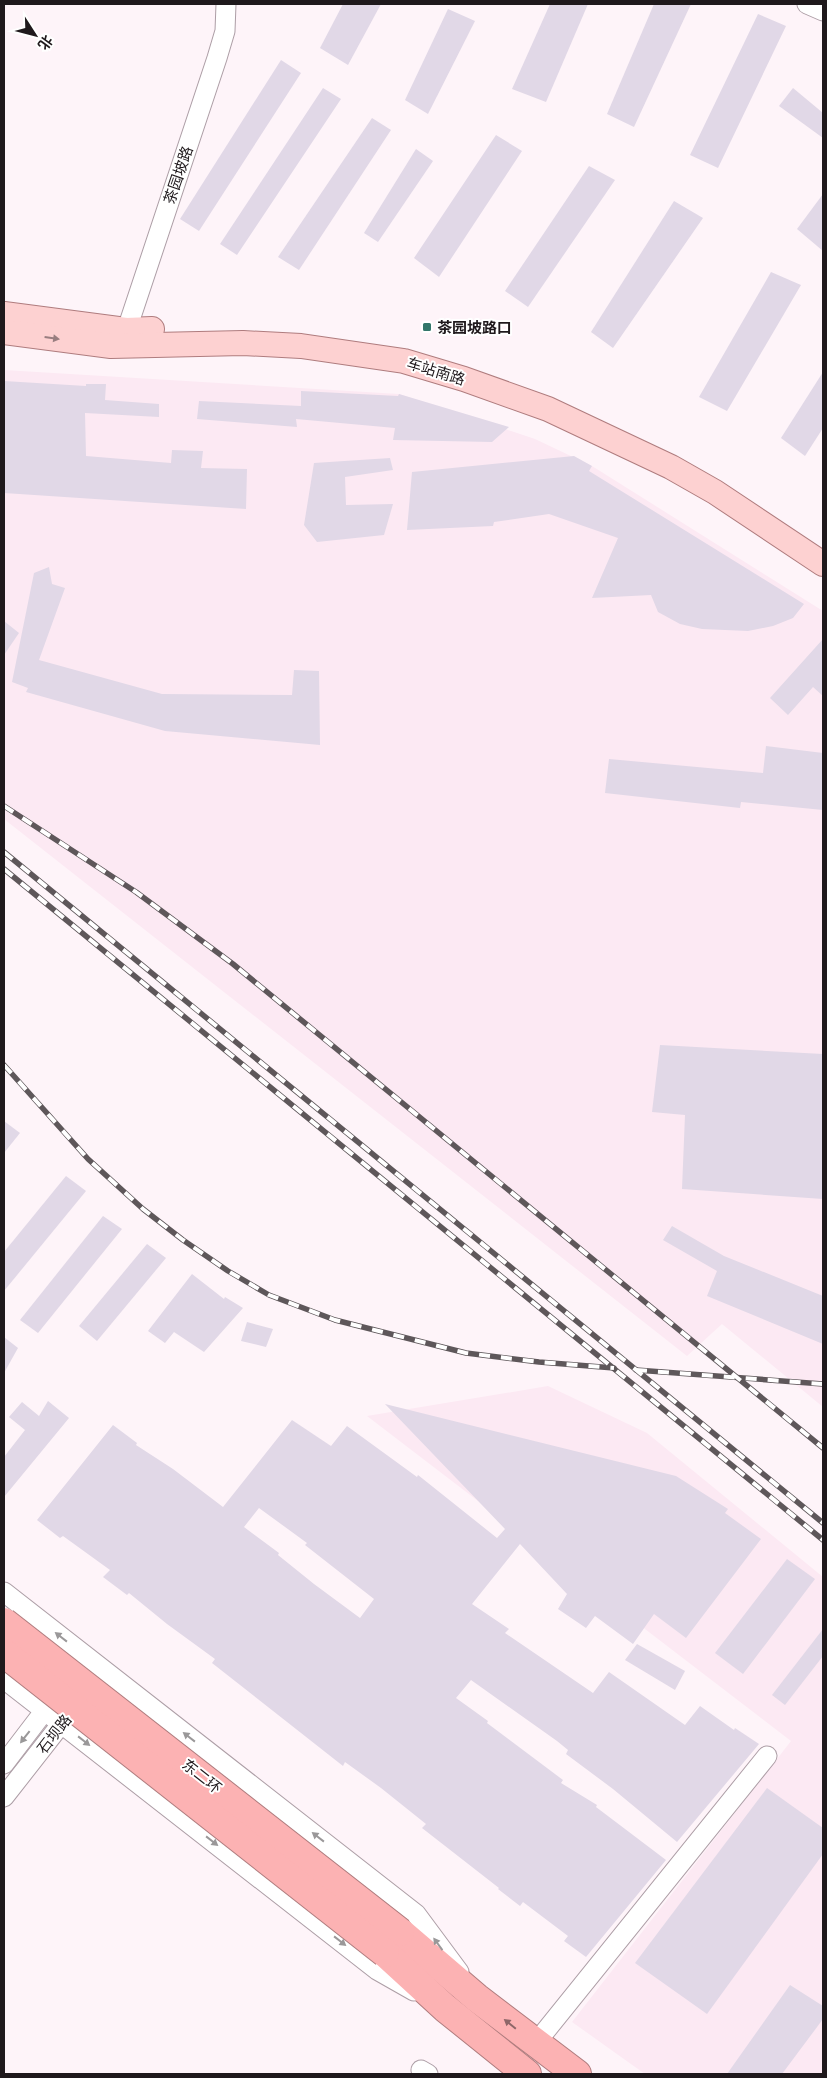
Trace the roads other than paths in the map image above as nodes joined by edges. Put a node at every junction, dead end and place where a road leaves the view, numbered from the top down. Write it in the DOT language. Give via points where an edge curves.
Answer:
graph roads {
  1 [pos="226,4"];
  2 [pos="807,4"];
  3 [pos="823,11"];
  4 [pos="4,314"];
  5 [pos="4,332"];
  6 [pos="124,338"];
  7 [pos="823,549"];
  8 [pos="823,564"];
  9 [pos="4,1592"];
  10 [pos="4,1622"];
  11 [pos="4,1653"];
  12 [pos="86,1656"];
  13 [pos="105,1671"];
  14 [pos="4,1679"];
  15 [pos="45,1711"];
  16 [pos="61,1724"];
  17 [pos="766,1756"];
  18 [pos="4,1764"];
  19 [pos="4,1798"];
  20 [pos="392,1942"];
  21 [pos="477,1998"];
  22 [pos="445,2008"];
  23 [pos="535,2044"];
  24 [pos="521,2072"];
  25 [pos="577,2074"];
  1 -- 6 [label="street, 茶园坡路" via="225,31 217,58"];
  2 -- 3 [label="street"];
  4 -- 6 [label="main road, 车站南路"];
  5 -- 6 [label="main road, 车站南路, one-way" via="111,346"];
  6 -- 7 [label="main road, 车站南路" via="172,328 304,330 409,347 550,396 679,457"];
  6 -- 8 [label="main road, 车站南路" via="301,346 404,361 464,379 548,409 671,467 715,492"];
  12 -- 9 [label="street, one-way"];
  10 -- 20 [label="highway, 东二环, bridge"];
  11 -- 20 [label="highway, 东二环, bridge"];
  12 -- 13 [label="street"];
  12 -- 15 [label="street, 石坝路"];
  13 -- 16 [label="street, 石坝路"];
  21 -- 13 [label="street, one-way" via="416,1914"];
  14 -- 15 [label="street"];
  15 -- 16 [label="street"];
  15 -- 18 [label="street, 石坝路, one-way"];
  16 -- 19 [label="street, 石坝路"];
  16 -- 22 [label="street, one-way" via="377,1970"];
  17 -- 23 [label="street"];
  20 -- 21 [label="highway"];
  20 -- 22 [label="highway"];
  23 -- 21 [label="highway, one-way"];
  22 -- 24 [label="highway"];
  23 -- 25 [label="highway"];
}
